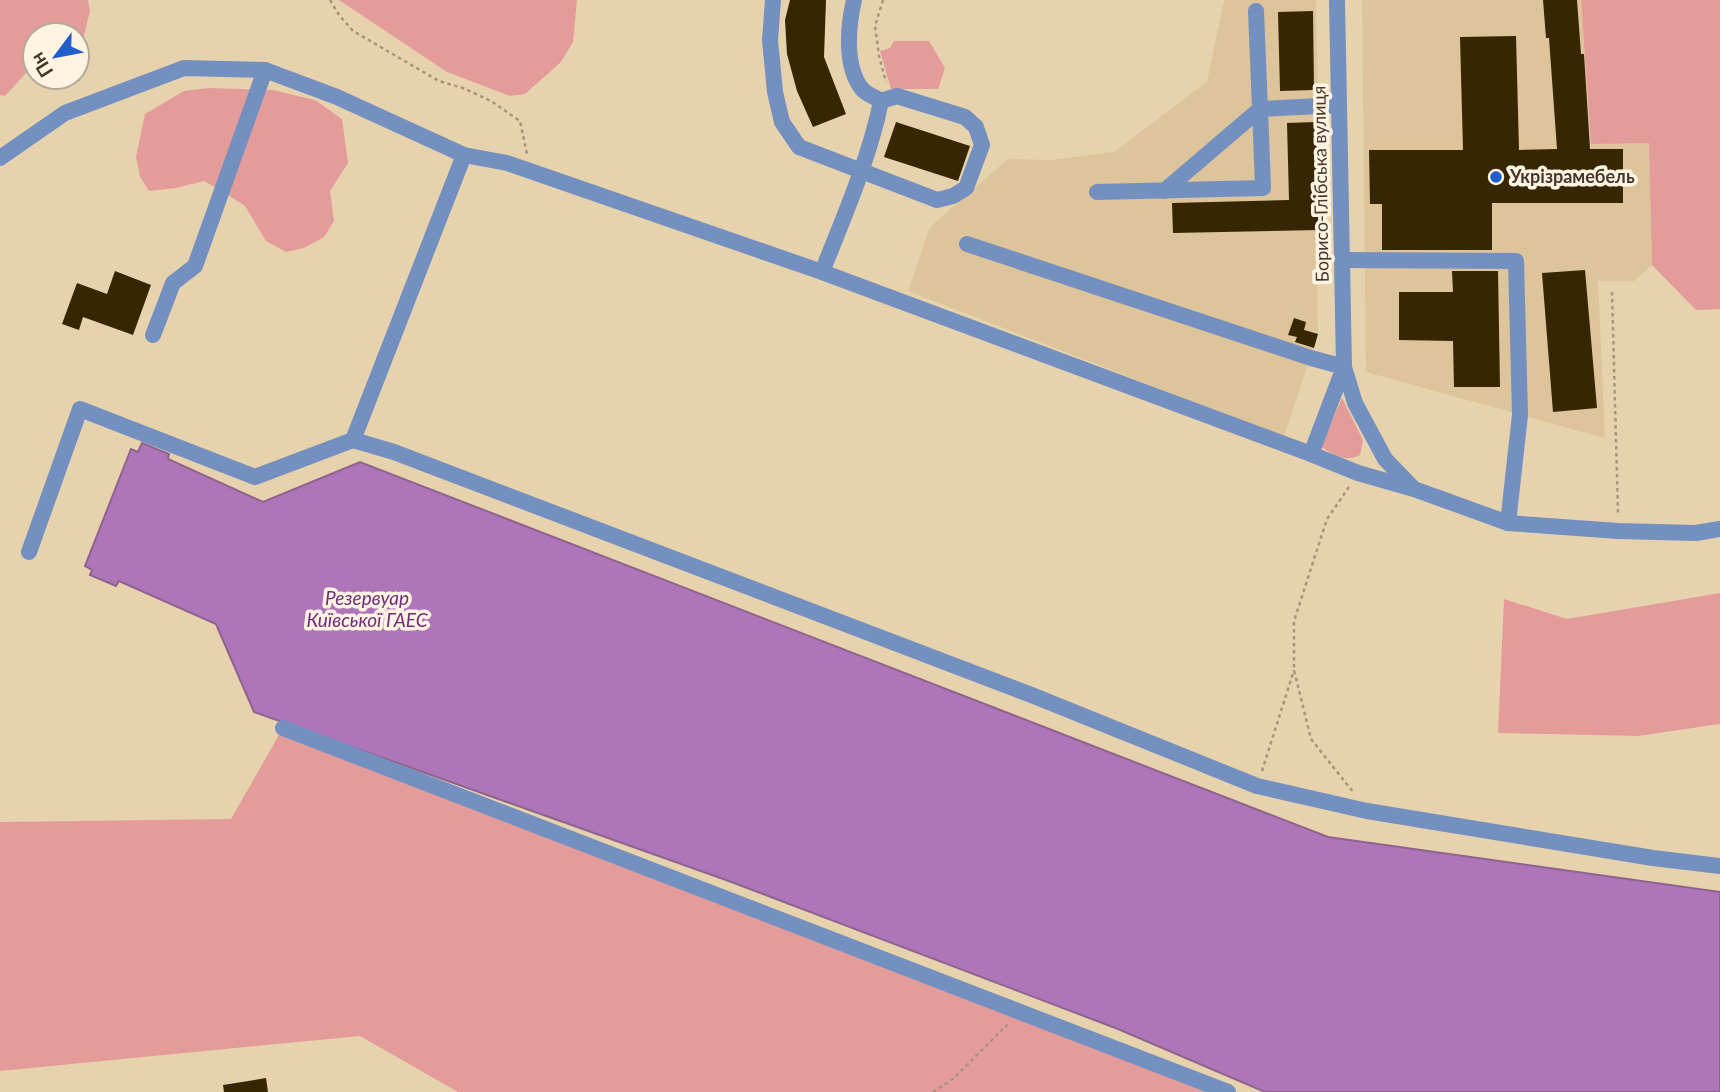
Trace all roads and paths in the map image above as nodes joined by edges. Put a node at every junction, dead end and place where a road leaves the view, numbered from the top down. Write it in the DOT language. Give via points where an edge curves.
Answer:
graph roads {
  1 [pos="330,0"];
  2 [pos="773,0"];
  3 [pos="854,0"];
  4 [pos="883,0"];
  5 [pos="1337,0"];
  6 [pos="1256,11"];
  7 [pos="265,70"];
  8 [pos="888,99"];
  9 [pos="1339,105"];
  10 [pos="1260,109"];
  11 [pos="464,155"];
  12 [pos="0,158"];
  13 [pos="531,170"];
  14 [pos="861,171"];
  15 [pos="1164,191"];
  16 [pos="1097,192"];
  17 [pos="967,244"];
  18 [pos="1342,260"];
  19 [pos="822,272"];
  20 [pos="1612,292"];
  21 [pos="153,335"];
  22 [pos="1344,367"];
  23 [pos="353,440"];
  24 [pos="1311,454"];
  25 [pos="1358,473"];
  26 [pos="1414,489"];
  27 [pos="1508,523"];
  28 [pos="1720,529"];
  29 [pos="1618,531"];
  30 [pos="29,552"];
  31 [pos="1294,670"];
  32 [pos="283,728"];
  33 [pos="1257,786"];
  34 [pos="1367,811"];
  35 [pos="1720,866"];
  36 [pos="1020,1012"];
  37 [pos="933,1092"];
  38 [pos="1228,1092"];
  1 -- 13 [label="path" via="353,31 439,81 491,101 520,121"];
  2 -- 14 [label="street" via="770,40 782,122 799,147"];
  3 -- 8 [label="street" via="850,65 862,90"];
  4 -- 8 [label="path" via="875,26"];
  5 -- 9 [label="street, Борисо-Глібська вулиця"];
  6 -- 10 [label="street"];
  7 -- 11 [label="street"];
  7 -- 12 [label="street" via="184,68 65,113"];
  7 -- 21 [label="street" via="195,265 173,283"];
  8 -- 14 [label="street" via="878,114"];
  8 -- 14 [label="street" via="897,96 965,117 976,127 982,145 966,188 937,200"];
  9 -- 10 [label="street"];
  9 -- 18 [label="street, Борисо-Глібська вулиця"];
  10 -- 15 [label="street"];
  10 -- 15 [label="street" via="1263,188"];
  11 -- 13 [label="street"];
  11 -- 23 [label="street"];
  13 -- 19 [label="street"];
  14 -- 19 [label="street"];
  15 -- 16 [label="street"];
  17 -- 22 [label="street"];
  18 -- 22 [label="street, Борисо-Глібська вулиця"];
  18 -- 27 [label="street" via="1516,261 1520,415"];
  19 -- 24 [label="street"];
  20 -- 29 [label="path"];
  22 -- 24 [label="street, Борисо-Глібська вулиця"];
  22 -- 26 [label="street, Борисо-Глібська вулиця" via="1355,403 1385,459"];
  23 -- 30 [label="street" via="256,477 79,409"];
  23 -- 33 [label="street" via="708,571"];
  24 -- 25 [label="street"];
  25 -- 26 [label="street"];
  25 -- 31 [label="path" via="1327,519 1294,621"];
  26 -- 27 [label="street, Борисо-Глібська вулиця"];
  27 -- 29 [label="street, Борисо-Глібська вулиця"];
  28 -- 29 [label="street, Борисо-Глібська вулиця" via="1696,533"];
  31 -- 33 [label="path"];
  31 -- 34 [label="path" via="1311,738"];
  32 -- 36 [label="street"];
  33 -- 34 [label="street"];
  34 -- 35 [label="street"];
  36 -- 37 [label="path" via="953,1079"];
  36 -- 38 [label="street"];
}
